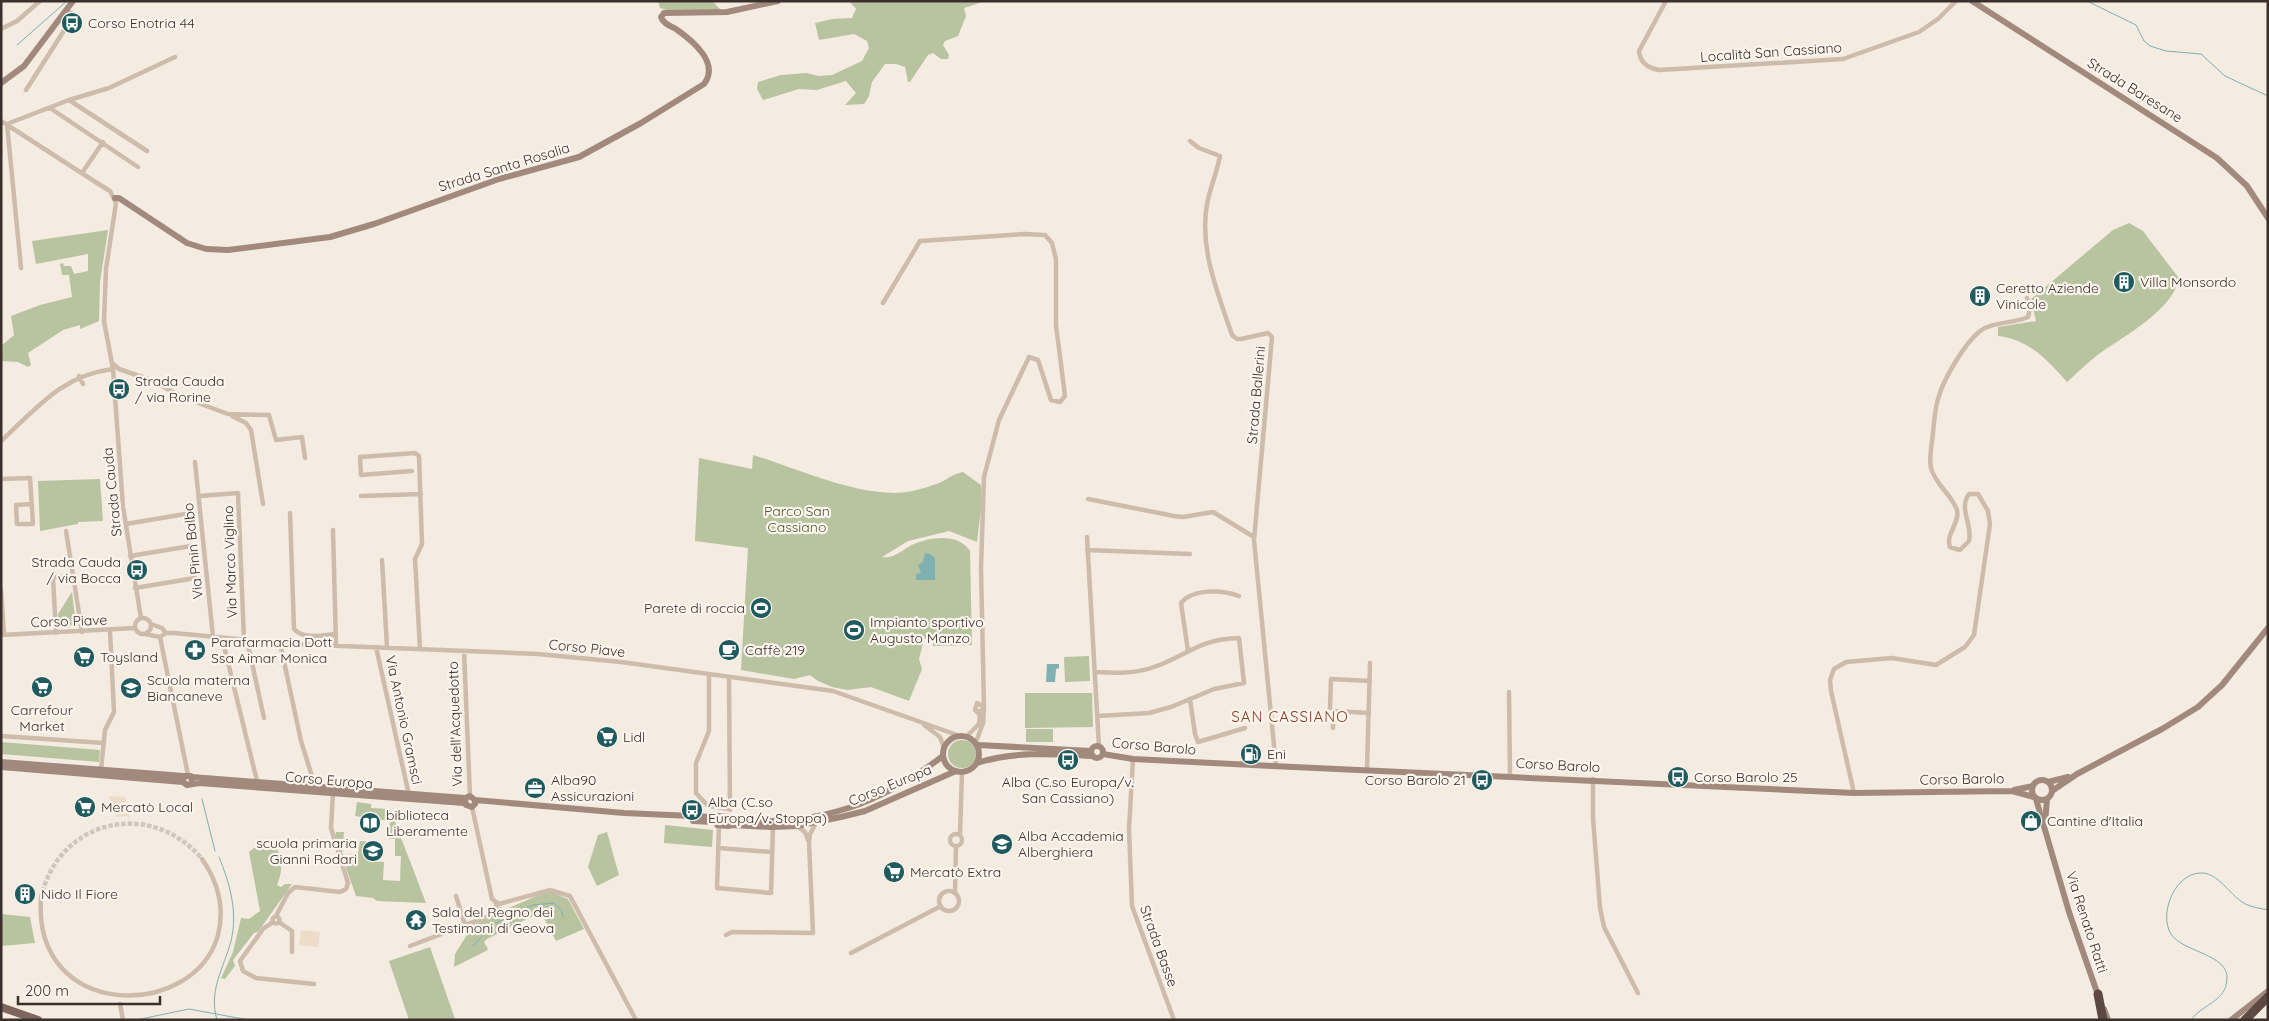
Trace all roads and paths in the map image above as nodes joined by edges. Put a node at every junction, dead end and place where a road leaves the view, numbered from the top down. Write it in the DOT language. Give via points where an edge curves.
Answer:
graph roads {
  1 [pos="40,1"];
  2 [pos="73,1"];
  3 [pos="778,1"];
  4 [pos="1666,1"];
  5 [pos="1956,1"];
  6 [pos="1972,1"];
  7 [pos="66,10"];
  8 [pos="1,30"];
  9 [pos="41,44"];
  10 [pos="51,51"];
  11 [pos="175,57"];
  12 [pos="1,82"];
  13 [pos="26,90"];
  14 [pos="69,100"];
  15 [pos="50,108"];
  16 [pos="1,121"];
  17 [pos="7,124"];
  18 [pos="1190,141"];
  19 [pos="102,142"];
  20 [pos="147,150"];
  21 [pos="138,167"];
  22 [pos="82,172"];
  23 [pos="115,198"];
  24 [pos="2268,218"];
  25 [pos="21,268"];
  26 [pos="2027,298"];
  27 [pos="884,303"];
  28 [pos="112,363"];
  29 [pos="113,369"];
  30 [pos="79,376"];
  31 [pos="83,384"];
  32 [pos="228,414"];
  33 [pos="1,441"];
  34 [pos="305,458"];
  35 [pos="196,462"];
  36 [pos="412,471"];
  37 [pos="1,479"];
  38 [pos="421,494"];
  39 [pos="199,496"];
  40 [pos="362,496"];
  41 [pos="1088,499"];
  42 [pos="31,504"];
  43 [pos="263,504"];
  44 [pos="290,513"];
  45 [pos="185,514"];
  46 [pos="126,524"];
  47 [pos="333,530"];
  48 [pos="66,531"];
  49 [pos="1254,537"];
  50 [pos="1086,538"];
  51 [pos="191,546"];
  52 [pos="1088,550"];
  53 [pos="1190,554"];
  54 [pos="130,556"];
  55 [pos="382,560"];
  56 [pos="72,576"];
  57 [pos="195,578"];
  58 [pos="135,588"];
  59 [pos="1,590"];
  60 [pos="1240,596"];
  61 [pos="2,601"];
  62 [pos="141,618"];
  63 [pos="151,624"];
  64 [pos="135,628"];
  65 [pos="2268,628"];
  66 [pos="110,630"];
  67 [pos="82,632"];
  68 [pos="56,633"];
  69 [pos="166,633"];
  70 [pos="145,634"];
  71 [pos="336,634"];
  72 [pos="3,635"];
  73 [pos="160,637"];
  74 [pos="214,637"];
  75 [pos="222,638"];
  76 [pos="246,640"];
  77 [pos="280,643"];
  78 [pos="336,645"];
  79 [pos="376,646"];
  80 [pos="387,647"];
  81 [pos="420,649"];
  82 [pos="464,651"];
  83 [pos="1188,651"];
  84 [pos="1370,663"];
  85 [pos="1096,672"];
  86 [pos="709,674"];
  87 [pos="729,676"];
  88 [pos="1370,681"];
  89 [pos="983,692"];
  90 [pos="1509,692"];
  91 [pos="1190,699"];
  92 [pos="978,703"];
  93 [pos="984,707"];
  94 [pos="1330,708"];
  95 [pos="977,712"];
  96 [pos="1369,713"];
  97 [pos="1098,716"];
  98 [pos="264,718"];
  99 [pos="918,722"];
  100 [pos="1245,728"];
  101 [pos="1333,728"];
  102 [pos="1,736"];
  103 [pos="963,736"];
  104 [pos="104,743"];
  105 [pos="977,744"];
  106 [pos="1099,747"];
  107 [pos="944,748"];
  108 [pos="1092,754"];
  109 [pos="1103,754"];
  110 [pos="943,756"];
  111 [pos="1133,759"];
  112 [pos="1,762"];
  113 [pos="977,763"];
  114 [pos="1276,766"];
  115 [pos="1,767"];
  116 [pos="1367,769"];
  117 [pos="101,770"];
  118 [pos="959,772"];
  119 [pos="2076,774"];
  120 [pos="1510,776"];
  121 [pos="188,779"];
  122 [pos="1593,780"];
  123 [pos="257,782"];
  124 [pos="2048,782"];
  125 [pos="315,786"];
  126 [pos="2033,786"];
  127 [pos="2012,791"];
  128 [pos="2052,791"];
  129 [pos="333,792"];
  130 [pos="1854,793"];
  131 [pos="409,796"];
  132 [pos="2035,798"];
  133 [pos="2047,799"];
  134 [pos="470,801"];
  135 [pos="730,809"];
  136 [pos="731,821"];
  137 [pos="716,822"];
  138 [pos="816,823"];
  139 [pos="797,826"];
  140 [pos="773,827"];
  141 [pos="2045,830"];
  142 [pos="960,834"];
  143 [pos="809,842"];
  144 [pos="956,846"];
  145 [pos="718,848"];
  146 [pos="772,852"];
  147 [pos="202,859"];
  148 [pos="955,894"];
  149 [pos="456,896"];
  150 [pos="41,898"];
  151 [pos="496,904"];
  152 [pos="941,906"];
  153 [pos="276,916"];
  154 [pos="273,922"];
  155 [pos="279,922"];
  156 [pos="464,925"];
  157 [pos="726,936"];
  158 [pos="410,946"];
  159 [pos="292,952"];
  160 [pos="851,953"];
  161 [pos="314,984"];
  162 [pos="180,989"];
  163 [pos="2268,992"];
  164 [pos="1638,993"];
  165 [pos="88,994"];
  166 [pos="2098,994"];
  167 [pos="2268,997"];
  168 [pos="112,1002"];
  169 [pos="120,1004"];
  170 [pos="129,1004"];
  171 [pos="1,1007"];
  172 [pos="38,1020"];
  173 [pos="123,1020"];
  174 [pos="636,1020"];
  175 [pos="1174,1020"];
  176 [pos="2102,1020"];
  177 [pos="2108,1020"];
  178 [pos="2231,1020"];
  179 [pos="2244,1020"];
  1 -- 8 [label="street" via="17,22"];
  2 -- 7 [label="main road"];
  3 -- 23 [label="main road, Strada Santa Rosalia" via="727,12 664,13 663,22 696,45 708,61 710,73 704,84 579,157 499,179 374,224 303,241 228,250 206,248 187,243"];
  4 -- 5 [label="street, Località San Cassiano" via="1639,51 1642,61 1659,70 1823,62 1853,57 1928,27"];
  6 -- 24 [label="main road, Strada Baresane" via="2217,158 2241,178"];
  7 -- 9 [label="main road"];
  7 -- 10 [label="street" via="74,15"];
  9 -- 10 [label="street"];
  9 -- 12 [label="main road" via="24,66"];
  10 -- 13 [label="street"];
  11 -- 14 [label="street" via="109,88"];
  14 -- 15 [label="street"];
  14 -- 20 [label="street"];
  15 -- 17 [label="street"];
  15 -- 19 [label="street"];
  16 -- 17 [label="street, Strada Santa Rosalia"];
  17 -- 22 [label="street, Strada Santa Rosalia"];
  17 -- 25 [label="street"];
  18 -- 49 [label="street, Strada Ballerini" via="1220,156 1205,227 1208,263 1232,335 1241,339 1268,333 1272,338"];
  19 -- 21 [label="street"];
  19 -- 22 [label="street"];
  22 -- 23 [label="street, Strada Santa Rosalia"];
  23 -- 28 [label="street, Strada Cauda" via="104,300 104,321"];
  26 -- 130 [label="street" via="2028,317 1995,324 1976,335 1952,370 1937,406 1931,464 1935,477 1957,512 1950,547 1960,550 1969,541 1970,526 1964,507 1969,494 1978,494 1988,510 1989,542 1974,635 1965,647 1936,665 1892,658 1846,662 1834,669 1830,676"];
  27 -- 89 [label="street" via="920,241 1024,234 1045,236 1052,242 1056,259 1056,325 1065,396 1060,402 1052,400 1038,360 1029,358 999,420 984,477 981,568"];
  28 -- 29 [label="street, Strada Cauda"];
  28 -- 32 [label="street" via="182,397"];
  29 -- 30 [label="street"];
  29 -- 46 [label="street, Strada Cauda"];
  30 -- 31 [label="street"];
  30 -- 33 [label="street" via="55,391"];
  32 -- 34 [label="street" via="270,415 276,440 302,437"];
  32 -- 43 [label="street" via="246,423 251,430"];
  35 -- 39 [label="street, Via Pinin Balbo"];
  36 -- 38 [label="street" via="361,475 360,457 415,453 419,459"];
  37 -- 42 [label="street" via="30,478"];
  38 -- 40 [label="street"];
  38 -- 81 [label="street" via="422,544 415,559"];
  39 -- 74 [label="street, Via Pinin Balbo"];
  39 -- 76 [label="street, Via Marco Viglino" via="238,493"];
  41 -- 49 [label="street" via="1183,517 1213,512"];
  42 -- 42 [label="street" via="33,524 17,524 16,505"];
  44 -- 71 [label="street" via="294,629 299,634"];
  45 -- 46 [label="street"];
  46 -- 54 [label="street, Strada Cauda"];
  47 -- 71 [label="street"];
  48 -- 56 [label="street"];
  49 -- 114 [label="street, Strada Ballerini"];
  50 -- 52 [label="street"];
  51 -- 54 [label="street"];
  52 -- 53 [label="street"];
  52 -- 85 [label="street"];
  54 -- 58 [label="street, Strada Cauda"];
  55 -- 80 [label="street"];
  56 -- 67 [label="street"];
  56 -- 68 [label="street" via="53,577"];
  57 -- 58 [label="street"];
  58 -- 62 [label="street, Strada Cauda"];
  59 -- 61 [label="street, Corso Piave"];
  60 -- 83 [label="street" via="1206,591 1181,603"];
  61 -- 72 [label="street, Corso Piave"];
  62 -- 63 [label="street"];
  62 -- 64 [label="street" via="136,621"];
  63 -- 69 [label="street, Corso Piave"];
  63 -- 70 [label="street"];
  64 -- 66 [label="street, Corso Piave"];
  64 -- 70 [label="street"];
  65 -- 119 [label="main road" via="2222,685 2198,707"];
  66 -- 67 [label="street, Corso Piave"];
  66 -- 104 [label="street" via="114,712 104,730"];
  67 -- 68 [label="street, Corso Piave"];
  68 -- 72 [label="street, Corso Piave"];
  69 -- 73 [label="street"];
  69 -- 74 [label="street, Corso Piave"];
  70 -- 73 [label="street"];
  71 -- 78 [label="street"];
  73 -- 121 [label="street"];
  74 -- 75 [label="street, Corso Piave"];
  75 -- 76 [label="street, Corso Piave"];
  75 -- 123 [label="street"];
  76 -- 77 [label="street, Corso Piave"];
  76 -- 98 [label="street"];
  77 -- 78 [label="street, Corso Piave"];
  77 -- 125 [label="street" via="301,741"];
  78 -- 79 [label="street, Corso Piave"];
  79 -- 80 [label="street, Corso Piave"];
  79 -- 131 [label="street, Via Antonio Gramsci"];
  80 -- 81 [label="street, Corso Piave"];
  81 -- 82 [label="street, Corso Piave"];
  82 -- 86 [label="street, Corso Piave" via="538,654"];
  82 -- 134 [label="street, Via dell'Acquedotto"];
  83 -- 85 [label="street" via="1142,671"];
  83 -- 91 [label="street" via="1220,638 1239,638 1244,683 1214,689"];
  84 -- 88 [label="street"];
  85 -- 97 [label="street"];
  86 -- 87 [label="street, Corso Piave"];
  86 -- 135 [label="street" via="709,731 696,763 696,793 708,806"];
  87 -- 99 [label="street, Corso Piave" via="834,691"];
  87 -- 135 [label="street"];
  88 -- 94 [label="street" via="1331,679"];
  88 -- 96 [label="street"];
  89 -- 92 [label="street"];
  89 -- 93 [label="street"];
  90 -- 120 [label="street"];
  91 -- 97 [label="street" via="1150,713"];
  91 -- 100 [label="street" via="1198,742"];
  92 -- 93 [label="street"];
  92 -- 95 [label="street" via="974,707"];
  93 -- 95 [label="street"];
  93 -- 105 [label="street"];
  95 -- 103 [label="street" via="979,724"];
  96 -- 101 [label="street" via="1333,711"];
  96 -- 116 [label="street"];
  97 -- 106 [label="street"];
  99 -- 103 [label="street"];
  99 -- 107 [label="street" via="933,730"];
  102 -- 104 [label="street"];
  103 -- 105 [label="main road"];
  103 -- 107 [label="main road" via="950,739"];
  104 -- 117 [label="street"];
  105 -- 108 [label="main road, Corso Barolo"];
  105 -- 113 [label="main road" via="980,754"];
  106 -- 108 [label="main road" via="1094,748"];
  106 -- 109 [label="main road"];
  107 -- 110 [label="main road"];
  108 -- 109 [label="main road" via="1098,758"];
  108 -- 113 [label="main road, Corso Barolo" via="1025,755"];
  109 -- 111 [label="main road, Corso Barolo"];
  110 -- 118 [label="main road" via="947,765"];
  110 -- 136 [label="main road, Corso Europa" via="890,791 837,813 787,822"];
  111 -- 114 [label="main road, Corso Barolo"];
  111 -- 175 [label="street, Strada Basse" via="1129,829 1132,906"];
  112 -- 117 [label="main road, Corso Europa"];
  113 -- 118 [label="main road" via="970,770"];
  114 -- 116 [label="main road, Corso Barolo"];
  115 -- 121 [label="main road, Corso Europa"];
  116 -- 120 [label="main road, Corso Barolo"];
  117 -- 121 [label="main road, Corso Europa"];
  118 -- 138 [label="main road, Corso Europa" via="865,811"];
  118 -- 142 [label="street"];
  119 -- 124 [label="main road"];
  119 -- 128 [label="main road"];
  120 -- 122 [label="main road, Corso Barolo"];
  121 -- 123 [label="main road, Corso Europa"];
  121 -- 129 [label="main road, Corso Europa"];
  122 -- 130 [label="main road, Corso Barolo"];
  122 -- 164 [label="street" via="1600,908 1604,926"];
  123 -- 125 [label="main road, Corso Europa"];
  124 -- 126 [label="main road" via="2039,780"];
  124 -- 128 [label="main road"];
  125 -- 131 [label="main road, Corso Europa"];
  126 -- 127 [label="main road, Corso Barolo"];
  126 -- 132 [label="main road"];
  127 -- 130 [label="main road, Corso Barolo"];
  127 -- 132 [label="main road, Corso Barolo"];
  128 -- 133 [label="main road"];
  129 -- 131 [label="main road, Corso Europa"];
  129 -- 153 [label="street" via="331,828 348,883 346,889 340,892 295,887 288,893"];
  131 -- 134 [label="main road, Corso Europa"];
  132 -- 133 [label="main road"];
  132 -- 141 [label="main road, Via Renato Ratti"];
  133 -- 141 [label="main road, Via Renato Ratti"];
  134 -- 137 [label="main road, Corso Europa"];
  134 -- 137 [label="main road, Corso Europa"];
  134 -- 151 [label="street, Via dell'Acquedotto" via="488,885"];
  135 -- 136 [label="street"];
  136 -- 137 [label="main road"];
  136 -- 137 [label="main road"];
  136 -- 140 [label="main road, Corso Europa"];
  137 -- 145 [label="street"];
  138 -- 139 [label="main road, Corso Europa"];
  138 -- 143 [label="street"];
  139 -- 140 [label="main road, Corso Europa"];
  139 -- 143 [label="street" via="805,832"];
  140 -- 146 [label="street"];
  141 -- 166 [label="main road, Via Renato Ratti"];
  142 -- 144 [label="street" via="962,842"];
  142 -- 144 [label="street" via="949,838 950,844"];
  143 -- 157 [label="street" via="813,933 732,932"];
  144 -- 148 [label="street"];
  145 -- 146 [label="street"];
  145 -- 146 [label="street" via="717,888 771,893"];
  147 -- 162 [label="street" via="218,890 221,910 217,941 200,972"];
  148 -- 152 [label="street" via="943,894"];
  148 -- 152 [label="street" via="959,898 957,907 949,911"];
  149 -- 156 [label="street"];
  150 -- 165 [label="street" via="43,938 50,956 61,972"];
  151 -- 156 [label="street" via="497,912 494,914"];
  151 -- 174 [label="street" via="550,890 570,896"];
  152 -- 160 [label="street"];
  153 -- 154 [label="street" via="272,918"];
  153 -- 155 [label="street"];
  154 -- 155 [label="street"];
  154 -- 161 [label="street" via="263,929 240,961 243,971 256,978"];
  155 -- 159 [label="street" via="292,931"];
  156 -- 158 [label="street"];
  163 -- 178 [label="main road"];
  166 -- 176 [label="highway"];
  166 -- 177 [label="main road, Via Renato Ratti"];
  167 -- 179 [label="highway"];
  168 -- 169 [label="street"];
  169 -- 170 [label="street"];
  169 -- 173 [label="street"];
  171 -- 172 [label="main road"];
}
